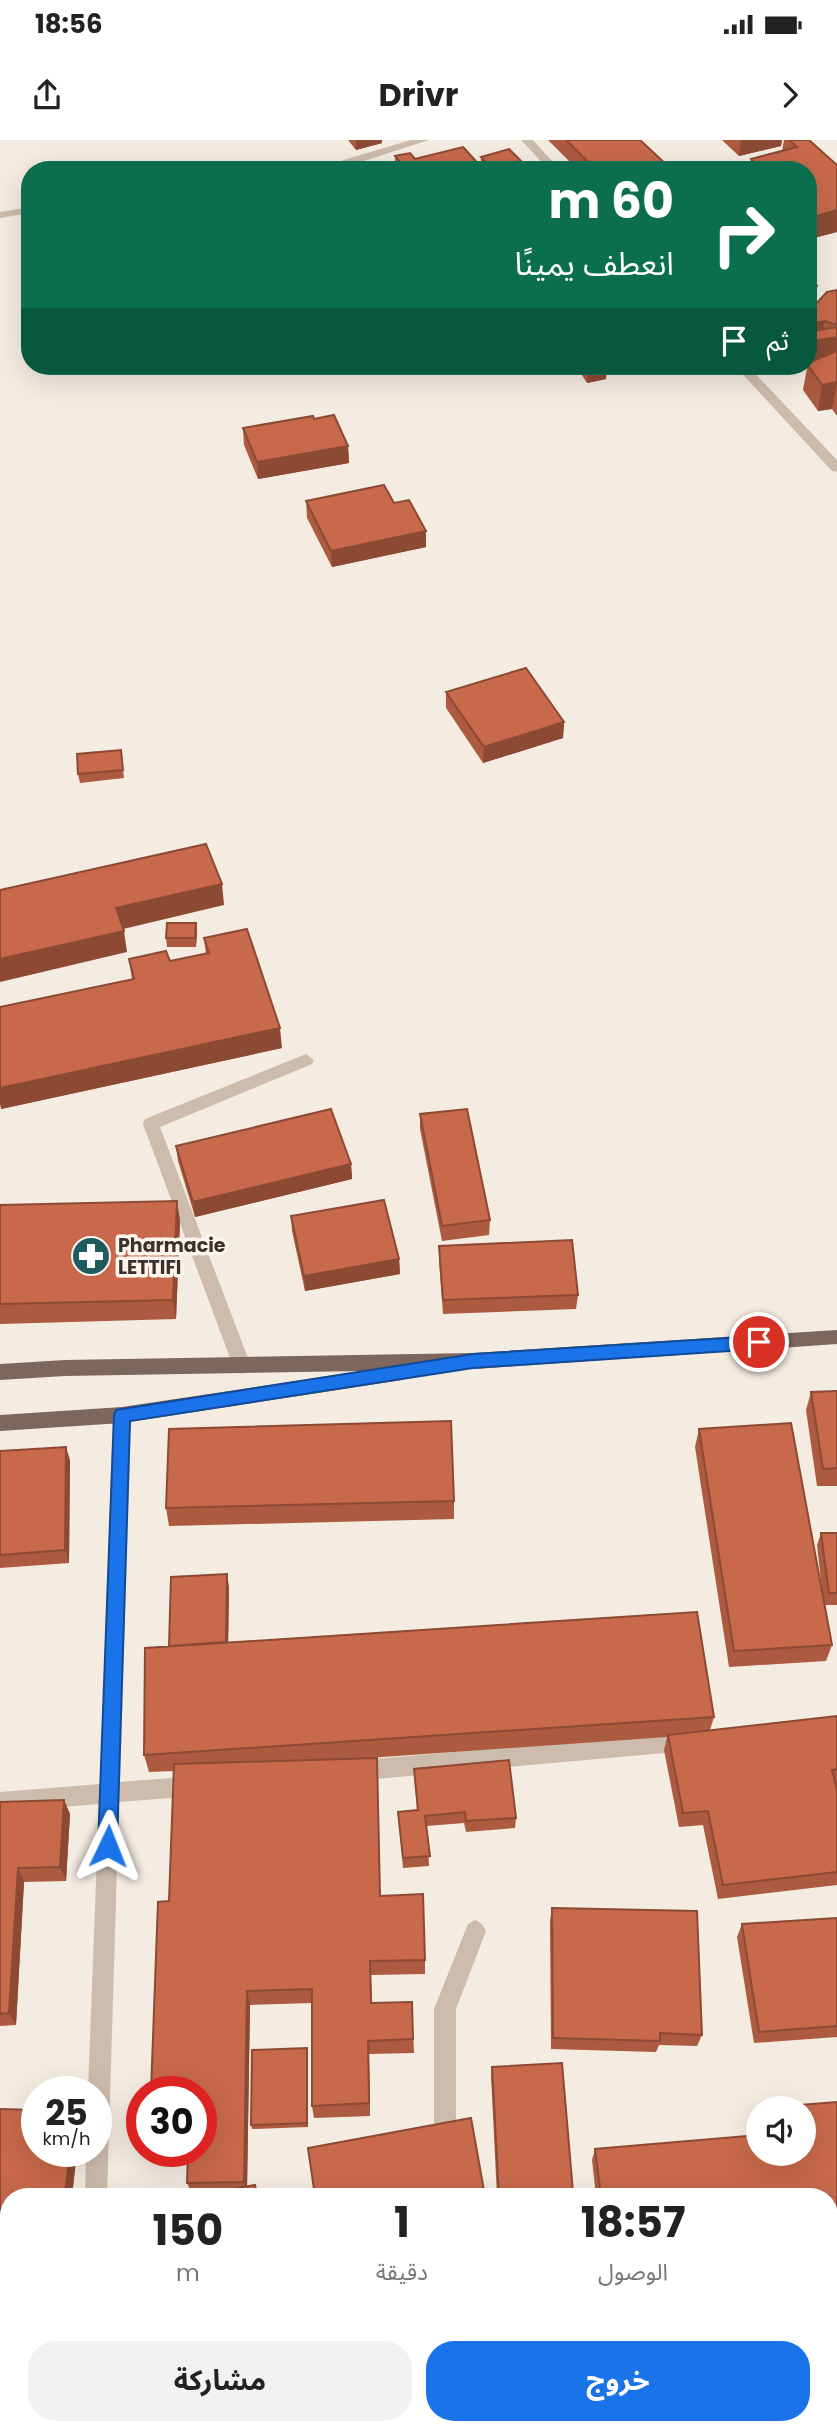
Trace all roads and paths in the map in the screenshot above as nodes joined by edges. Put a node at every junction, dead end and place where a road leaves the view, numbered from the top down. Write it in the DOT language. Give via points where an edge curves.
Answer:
graph roads {
  1 [pos="423,140"];
  2 [pos="527,140"];
  3 [pos="354,161"];
  4 [pos="547,161"];
  5 [pos="21,212"];
  6 [pos="0,215"];
  7 [pos="749,375"];
  8 [pos="837,468"];
  9 [pos="306,1060"];
  10 [pos="837,1337"];
  11 [pos="473,1361"];
  12 [pos="242,1366"];
  13 [pos="0,1372"];
  14 [pos="122,1415"];
  15 [pos="0,1423"];
  16 [pos="713,1739"];
  17 [pos="338,1773"];
  18 [pos="213,1784"];
  19 [pos="109,1793"];
  20 [pos="0,1802"];
  21 [pos="475,1931"];
  22 [pos="445,2161"];
  23 [pos="96,2188"];
  1 -- 3 [label="street"];
  2 -- 4 [label="street"];
  5 -- 6 [label="street"];
  7 -- 8 [label="street"];
  9 -- 12 [label="street" via="151,1124"];
  10 -- 11 [label="main road"];
  11 -- 12 [label="main road"];
  11 -- 14 [label="main road"];
  12 -- 13 [label="main road"];
  14 -- 15 [label="main road"];
  14 -- 19 [label="street"];
  16 -- 17 [label="street"];
  18 -- 19 [label="street"];
  19 -- 20 [label="street"];
  19 -- 23 [label="street"];
  21 -- 22 [label="street" via="445,2009"];
}
